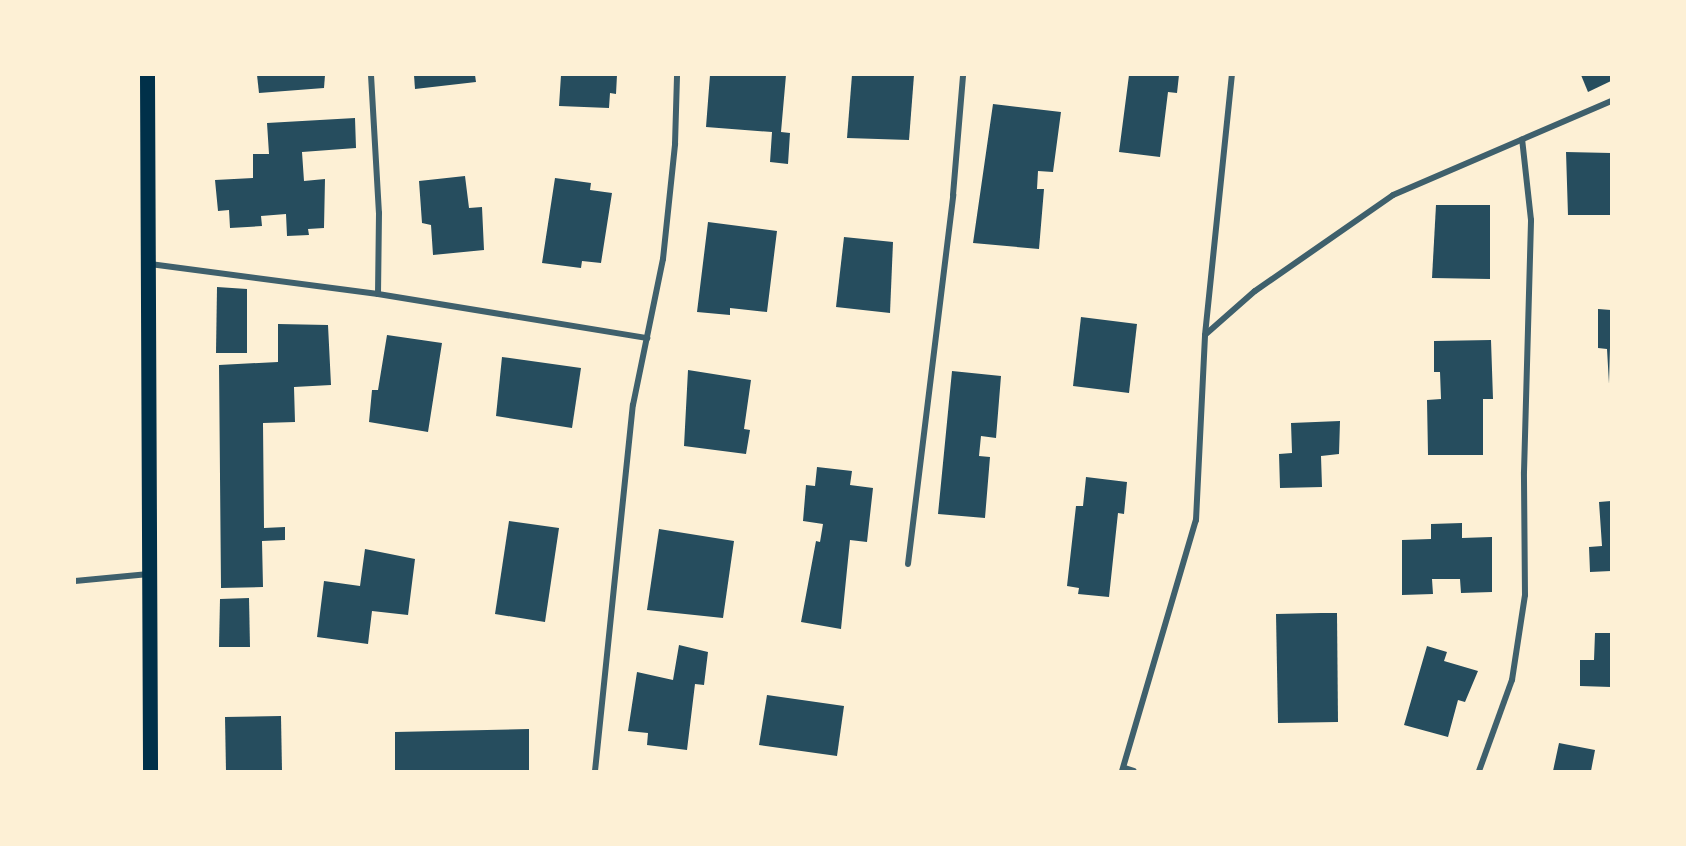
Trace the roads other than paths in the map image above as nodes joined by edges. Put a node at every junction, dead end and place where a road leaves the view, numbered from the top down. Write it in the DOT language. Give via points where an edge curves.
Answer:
graph roads {
  1 [pos="147,75"];
  2 [pos="371,75"];
  3 [pos="677,75"];
  4 [pos="963,75"];
  5 [pos="1232,75"];
  6 [pos="1611,101"];
  7 [pos="1522,139"];
  8 [pos="150,264"];
  9 [pos="378,294"];
  10 [pos="1205,335"];
  11 [pos="647,338"];
  12 [pos="908,564"];
  13 [pos="150,574"];
  14 [pos="75,581"];
  15 [pos="1123,769"];
  16 [pos="150,771"];
  17 [pos="595,771"];
  18 [pos="1134,771"];
  19 [pos="1479,771"];
  1 -- 8 [label="main road"];
  2 -- 9 [label="street" via="379,213"];
  3 -- 11 [label="street" via="675,144 663,259"];
  4 -- 12 [label="street" via="953,195"];
  5 -- 10 [label="street"];
  6 -- 7 [label="street"];
  7 -- 10 [label="street" via="1393,195 1255,291"];
  7 -- 19 [label="street" via="1531,220 1525,596 1512,680"];
  8 -- 9 [label="street"];
  8 -- 13 [label="main road"];
  9 -- 11 [label="street"];
  10 -- 15 [label="street" via="1196,520"];
  11 -- 17 [label="street" via="633,405"];
  13 -- 14 [label="street"];
  13 -- 16 [label="main road"];
  15 -- 18 [label="street"];
}
